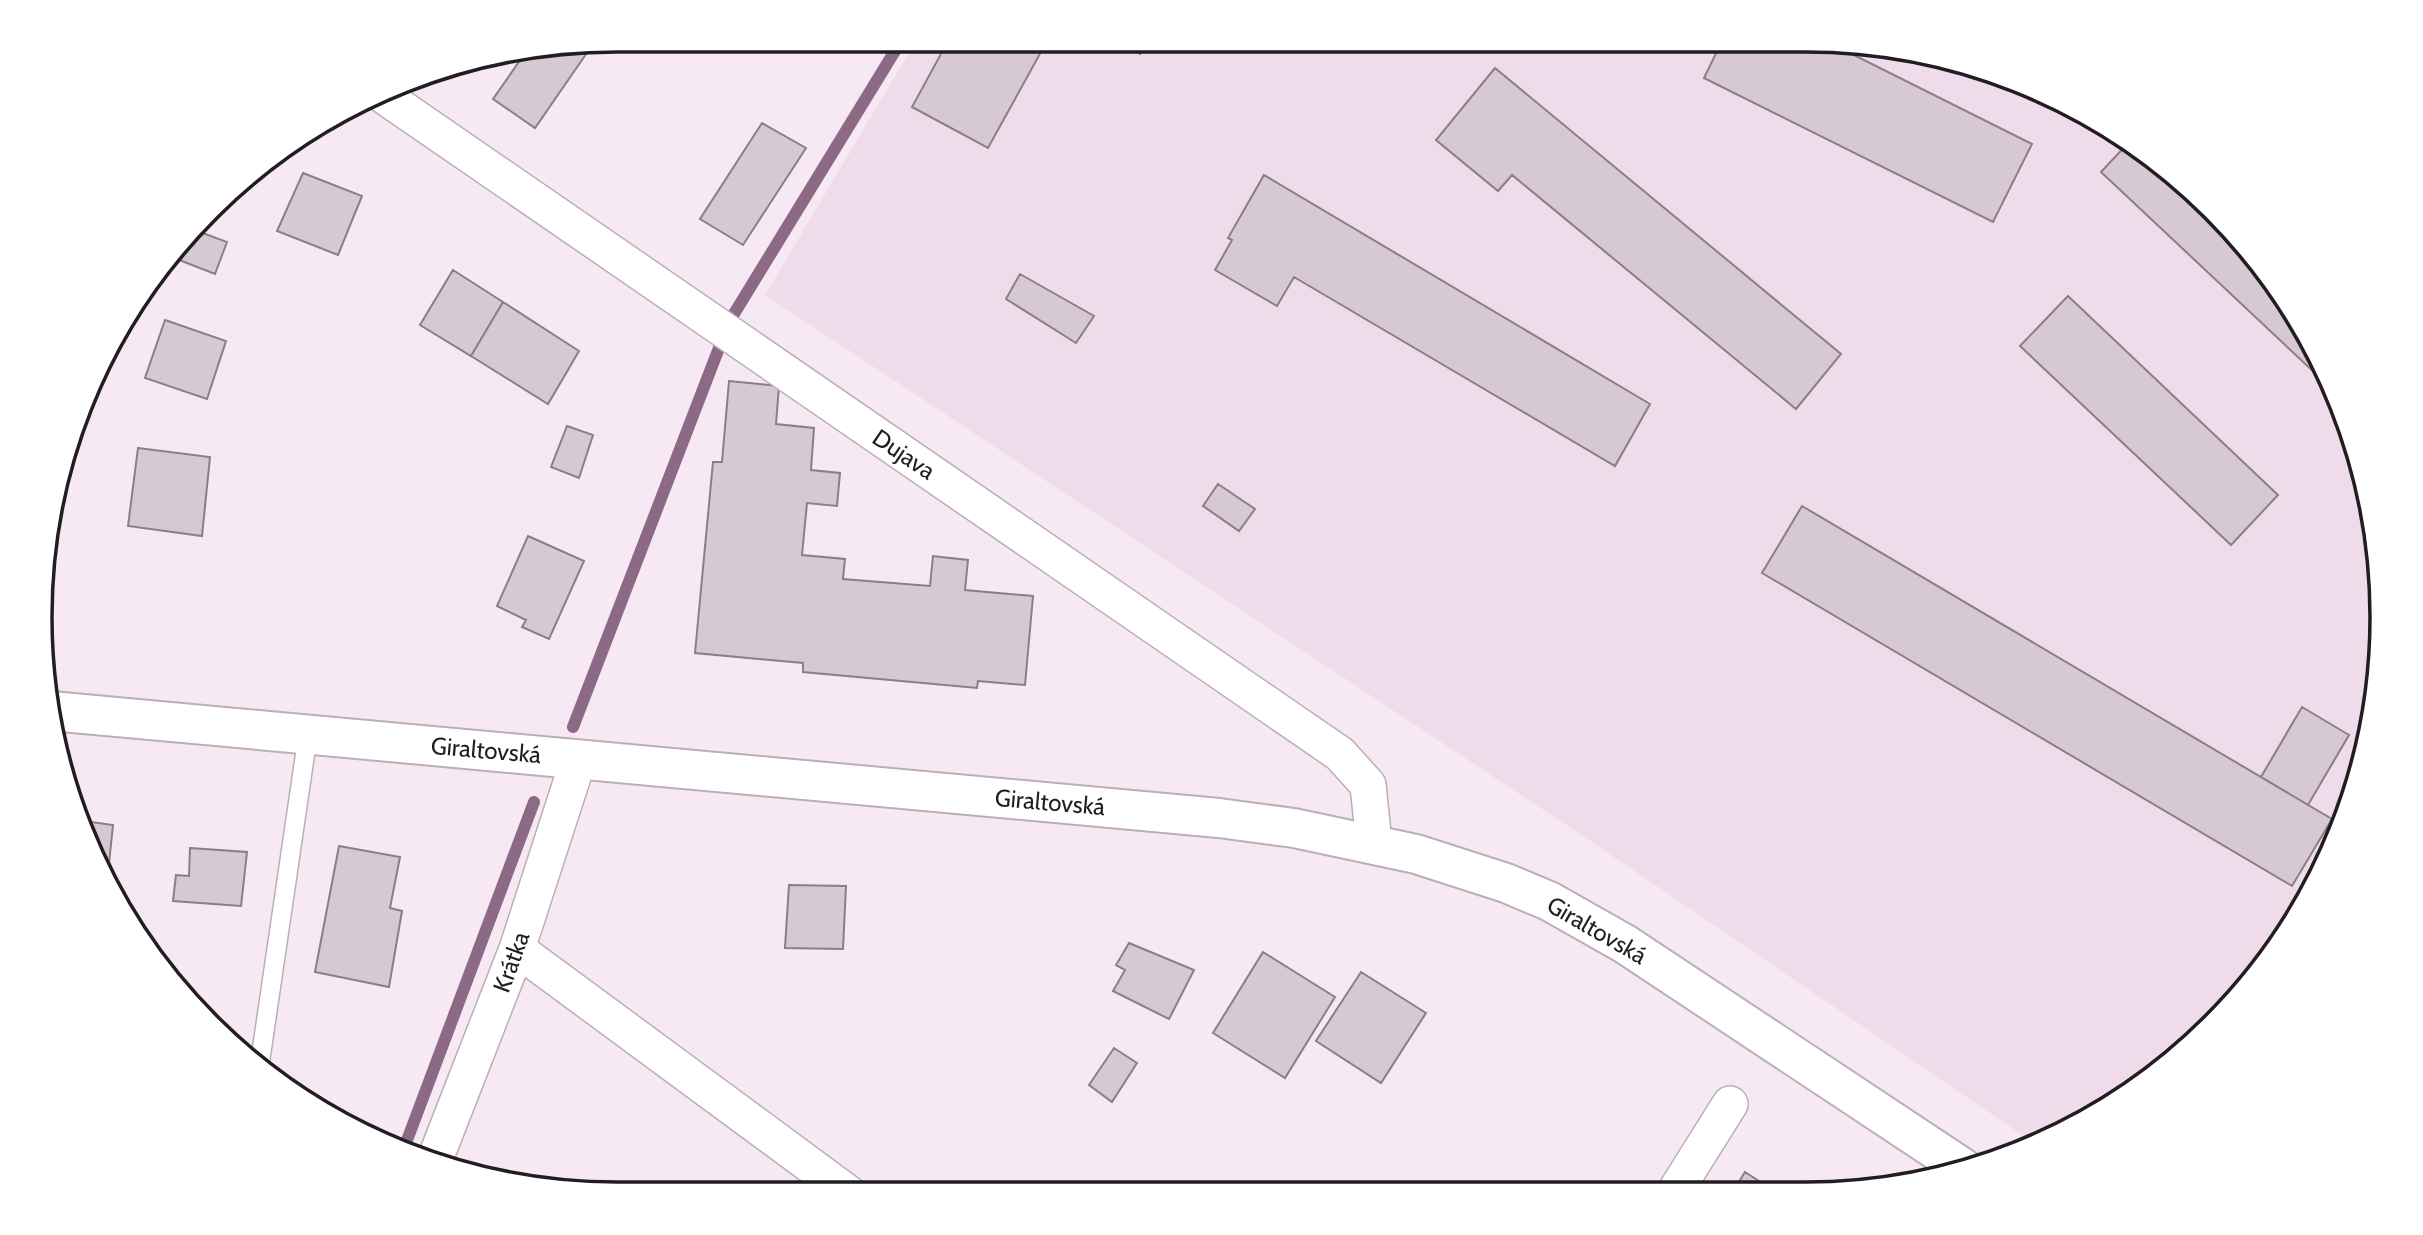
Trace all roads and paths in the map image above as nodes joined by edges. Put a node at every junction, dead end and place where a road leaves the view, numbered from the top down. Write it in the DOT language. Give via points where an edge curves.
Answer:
graph roads {
  1 [pos="391,101"];
  2 [pos="60,712"];
  3 [pos="308,734"];
  4 [pos="579,758"];
  5 [pos="1374,843"];
  6 [pos="517,949"];
  7 [pos="261,1055"];
  8 [pos="1730,1104"];
  9 [pos="437,1153"];
  10 [pos="1954,1162"];
  11 [pos="833,1182"];
  12 [pos="1681,1182"];
  1 -- 5 [label="street, Dujava" via="1340,754 1368,785"];
  2 -- 3 [label="street, Giraltovská"];
  3 -- 4 [label="street, Giraltovská"];
  3 -- 7 [label="lane"];
  4 -- 5 [label="street, Giraltovská" via="1219,818"];
  4 -- 6 [label="street, Krátka"];
  5 -- 10 [label="street, Giraltovská" via="1506,883 1580,919"];
  6 -- 9 [label="street, Krátka"];
  6 -- 11 [label="street"];
  8 -- 12 [label="street"];
}
